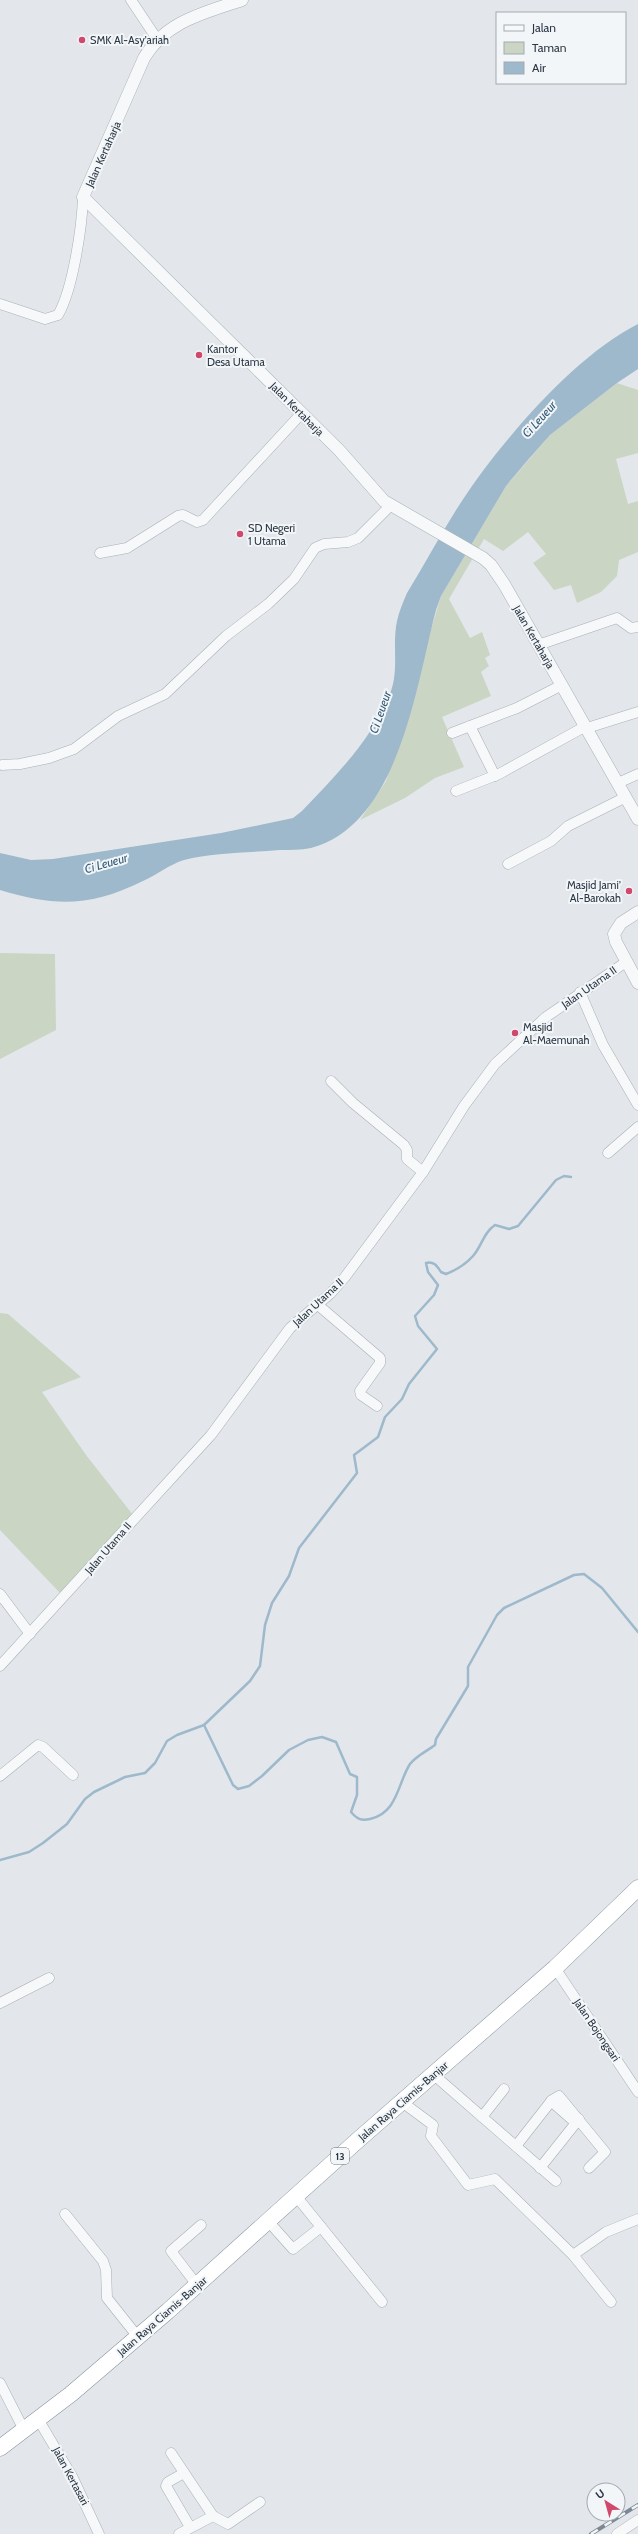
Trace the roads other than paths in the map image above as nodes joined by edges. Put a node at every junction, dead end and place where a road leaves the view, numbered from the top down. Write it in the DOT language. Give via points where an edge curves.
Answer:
graph roads {
  1 [pos="132,0"];
  2 [pos="242,0"];
  3 [pos="157,40"];
  4 [pos="83,197"];
  5 [pos="0,304"];
  6 [pos="301,414"];
  7 [pos="390,506"];
  8 [pos="100,553"];
  9 [pos="638,627"];
  10 [pos="538,645"];
  11 [pos="562,685"];
  12 [pos="638,712"];
  13 [pos="470,726"];
  14 [pos="586,727"];
  15 [pos="452,733"];
  16 [pos="2,765"];
  17 [pos="638,774"];
  18 [pos="495,776"];
  19 [pos="618,783"];
  20 [pos="456,791"];
  21 [pos="626,797"];
  22 [pos="638,820"];
  23 [pos="508,864"];
  24 [pos="638,912"];
  25 [pos="626,962"];
  26 [pos="638,983"];
  27 [pos="580,992"];
  28 [pos="332,1081"];
  29 [pos="638,1105"];
  30 [pos="638,1127"];
  31 [pos="608,1153"];
  32 [pos="422,1171"];
  33 [pos="318,1305"];
  34 [pos="377,1406"];
  35 [pos="2,1601"];
  36 [pos="30,1634"];
  37 [pos="0,1666"];
  38 [pos="73,1775"];
  39 [pos="0,1776"];
  40 [pos="638,1888"];
  41 [pos="555,1968"];
  42 [pos="49,1978"];
  43 [pos="0,2003"];
  44 [pos="434,2075"];
  45 [pos="504,2089"];
  46 [pos="638,2092"];
  47 [pos="402,2102"];
  48 [pos="482,2117"];
  49 [pos="578,2121"];
  50 [pos="516,2146"];
  51 [pos="540,2168"];
  52 [pos="589,2168"];
  53 [pos="556,2181"];
  54 [pos="296,2196"];
  55 [pos="65,2214"];
  56 [pos="638,2220"];
  57 [pos="268,2221"];
  58 [pos="201,2225"];
  59 [pos="321,2227"];
  60 [pos="572,2255"];
  61 [pos="197,2285"];
  62 [pos="382,2302"];
  63 [pos="611,2302"];
  64 [pos="138,2337"];
  65 [pos="0,2383"];
  66 [pos="38,2419"];
  67 [pos="24,2430"];
  68 [pos="0,2448"];
  69 [pos="171,2453"];
  70 [pos="184,2473"];
  71 [pos="260,2502"];
  72 [pos="213,2516"];
  73 [pos="638,2520"];
  74 [pos="190,2527"];
  75 [pos="99,2534"];
  76 [pos="179,2534"];
  77 [pos="616,2534"];
  1 -- 3 [label="street"];
  2 -- 3 [label="street, Jalan Kertaharja" via="194,16 168,30"];
  3 -- 4 [label="street, Jalan Kertaharja" via="144,58"];
  4 -- 5 [label="street" via="82,216 68,289 58,314 45,319"];
  4 -- 6 [label="street, Jalan Kertaharja"];
  6 -- 7 [label="street, Jalan Kertaharja" via="339,450"];
  6 -- 8 [label="street" via="203,520 197,522 183,515 178,516 129,547"];
  7 -- 10 [label="street, Jalan Kertaharja" via="483,558 498,575"];
  7 -- 16 [label="street" via="358,538 315,548 294,579 268,604 226,636 165,694 118,716 93,736 61,755 20,764"];
  9 -- 10 [label="street" via="631,628 620,619 614,619"];
  10 -- 11 [label="street, Jalan Kertaharja"];
  11 -- 13 [label="street" via="517,708"];
  11 -- 14 [label="street, Jalan Kertaharja"];
  12 -- 14 [label="street"];
  13 -- 15 [label="street"];
  13 -- 18 [label="street"];
  14 -- 18 [label="street"];
  14 -- 19 [label="street, Jalan Kertaharja"];
  17 -- 19 [label="street"];
  18 -- 20 [label="street"];
  19 -- 21 [label="street, Jalan Kertaharja"];
  21 -- 22 [label="street, Jalan Kertaharja"];
  21 -- 23 [label="street" via="568,826 551,841"];
  24 -- 25 [label="street" via="615,930 614,938"];
  25 -- 26 [label="street"];
  25 -- 27 [label="street, Jalan Utama II"];
  27 -- 29 [label="street" via="603,1045"];
  27 -- 32 [label="street, Jalan Utama II" via="537,1024 495,1064"];
  28 -- 32 [label="street" via="353,1103 404,1144 408,1161"];
  30 -- 31 [label="street"];
  32 -- 33 [label="street, Jalan Utama II" via="345,1277"];
  33 -- 34 [label="street" via="380,1358 377,1368 360,1391 361,1395"];
  33 -- 36 [label="street, Jalan Utama II" via="290,1328 211,1435"];
  35 -- 36 [label="street"];
  36 -- 37 [label="street, Jalan Utama II"];
  38 -- 39 [label="street" via="44,1747 38,1745"];
  40 -- 41 [label="highway, Jalan Raya Ciamis-Banjar / 13"];
  41 -- 44 [label="highway, Jalan Raya Ciamis-Banjar / 13"];
  41 -- 46 [label="street, Jalan Bojongsari"];
  42 -- 43 [label="street"];
  44 -- 47 [label="highway, Jalan Raya Ciamis-Banjar / 13"];
  44 -- 48 [label="street"];
  45 -- 48 [label="street"];
  47 -- 54 [label="highway, Jalan Raya Ciamis-Banjar / 13"];
  47 -- 60 [label="street" via="433,2125 431,2136 468,2185 495,2179"];
  48 -- 50 [label="street"];
  49 -- 50 [label="street" via="551,2101"];
  49 -- 51 [label="street"];
  49 -- 52 [label="street" via="605,2152"];
  50 -- 51 [label="street"];
  51 -- 53 [label="street"];
  54 -- 57 [label="highway, Jalan Raya Ciamis-Banjar / 13"];
  54 -- 59 [label="street"];
  55 -- 64 [label="street" via="103,2261 106,2270 107,2298"];
  56 -- 60 [label="street" via="606,2232"];
  57 -- 59 [label="street" via="293,2249"];
  57 -- 61 [label="highway, Jalan Raya Ciamis-Banjar / 13"];
  58 -- 61 [label="street" via="171,2251"];
  59 -- 62 [label="street"];
  60 -- 63 [label="street"];
  61 -- 64 [label="highway, Jalan Raya Ciamis-Banjar / 13"];
  64 -- 66 [label="highway, Jalan Raya Ciamis-Banjar / 13"];
  65 -- 67 [label="street"];
  66 -- 67 [label="highway, 13"];
  66 -- 75 [label="street, Jalan Kertasari" via="73,2478"];
  67 -- 68 [label="highway, 13"];
  69 -- 70 [label="street"];
  70 -- 72 [label="street"];
  70 -- 74 [label="street" via="168,2482 166,2486"];
  71 -- 72 [label="street" via="228,2524"];
  72 -- 74 [label="street"];
  73 -- 77 [label="street"];
  74 -- 76 [label="street"];
}
